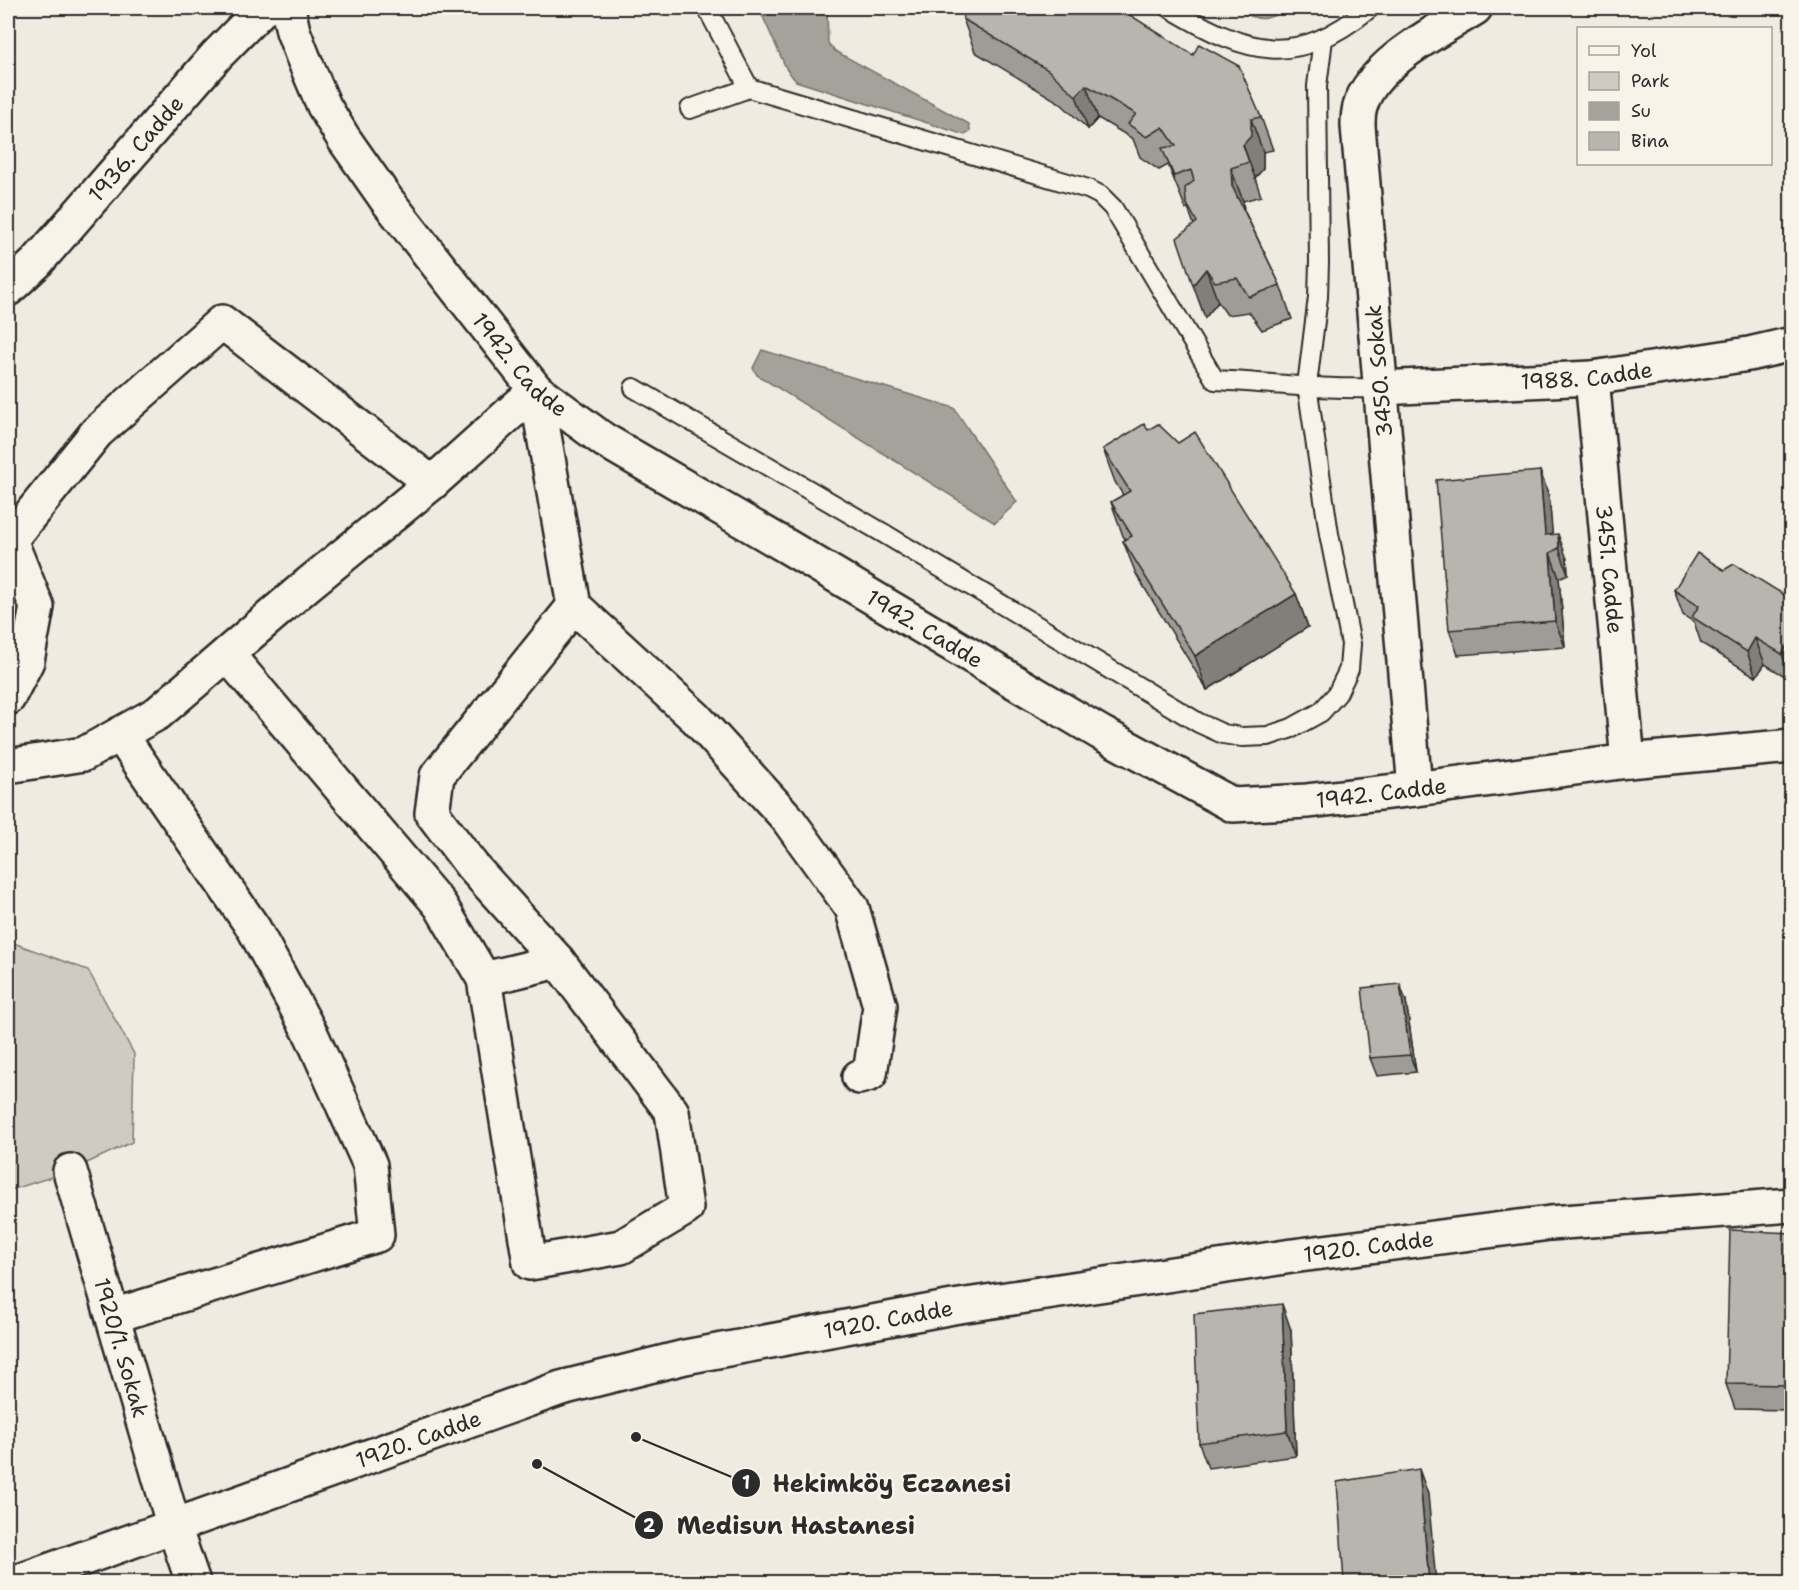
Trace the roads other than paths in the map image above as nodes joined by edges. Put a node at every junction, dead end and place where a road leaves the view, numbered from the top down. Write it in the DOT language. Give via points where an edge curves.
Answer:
graph roads {
  1 [pos="263,8"];
  2 [pos="288,8"];
  3 [pos="707,8"];
  4 [pos="1170,8"];
  5 [pos="1370,8"];
  6 [pos="1474,8"];
  7 [pos="1323,39"];
  8 [pos="749,88"];
  9 [pos="690,109"];
  10 [pos="8,289"];
  11 [pos="1791,344"];
  12 [pos="1592,378"];
  13 [pos="1306,385"];
  14 [pos="634,388"];
  15 [pos="1380,388"];
  16 [pos="536,390"];
  17 [pos="432,483"];
  18 [pos="574,606"];
  19 [pos="227,654"];
  20 [pos="8,699"];
  21 [pos="120,734"];
  22 [pos="1791,746"];
  23 [pos="1628,761"];
  24 [pos="8,766"];
  25 [pos="1415,789"];
  26 [pos="558,962"];
  27 [pos="484,979"];
  28 [pos="859,1077"];
  29 [pos="70,1171"];
  30 [pos="1791,1205"];
  31 [pos="112,1316"];
  32 [pos="174,1527"];
  33 [pos="17,1582"];
  34 [pos="193,1582"];
  1 -- 10 [label="street, 1936. Cadde" via="208,65 36,263"];
  2 -- 16 [label="street, 1942. Cadde" via="307,67 344,139 386,199"];
  3 -- 8 [label="lane"];
  4 -- 7 [label="lane" via="1237,42 1256,47 1274,50"];
  5 -- 7 [label="lane"];
  6 -- 15 [label="street, 3450. Sokak" via="1385,69 1369,87 1360,107 1359,147"];
  7 -- 13 [label="lane" via="1317,86 1318,297"];
  8 -- 9 [label="lane"];
  8 -- 13 [label="lane" via="1100,195 1113,208 1215,380"];
  11 -- 12 [label="street, 1988. Cadde"];
  12 -- 15 [label="street, 1988. Cadde"];
  12 -- 23 [label="street, 3451. Cadde"];
  13 -- 14 [label="lane" via="1351,644 1349,669 1337,694 1307,722 1268,736 1242,737 1223,734 1199,723"];
  13 -- 15 [label="lane"];
  15 -- 25 [label="street, 3450. Sokak"];
  16 -- 17 [label="street"];
  16 -- 18 [label="street"];
  16 -- 25 [label="street, 1942. Cadde" via="604,440 1091,727 1233,805"];
  17 -- 19 [label="street"];
  17 -- 20 [label="street" via="222,322 97,432 10,540 37,607 27,661"];
  18 -- 26 [label="street" via="438,776 432,813 472,866"];
  18 -- 28 [label="street" via="703,726 787,818 852,908 879,1006 870,1074"];
  19 -- 21 [label="street" via="159,713"];
  19 -- 27 [label="street" via="440,905"];
  21 -- 24 [label="street" via="84,754"];
  21 -- 31 [label="street" via="254,929 312,1036 370,1165 376,1235"];
  22 -- 23 [label="street, 1942. Cadde"];
  23 -- 25 [label="street, 1942. Cadde"];
  26 -- 27 [label="street"];
  26 -- 27 [label="street" via="672,1112 686,1208 621,1247 530,1263"];
  29 -- 31 [label="street, 1920/1. Sokak"];
  30 -- 32 [label="street, 1920. Cadde" via="1550,1223 1292,1256 953,1307 730,1348 561,1388"];
  31 -- 32 [label="street, 1920/1. Sokak"];
  32 -- 33 [label="street, 1920. Cadde"];
  32 -- 34 [label="street, 1920/1. Sokak"];
}
